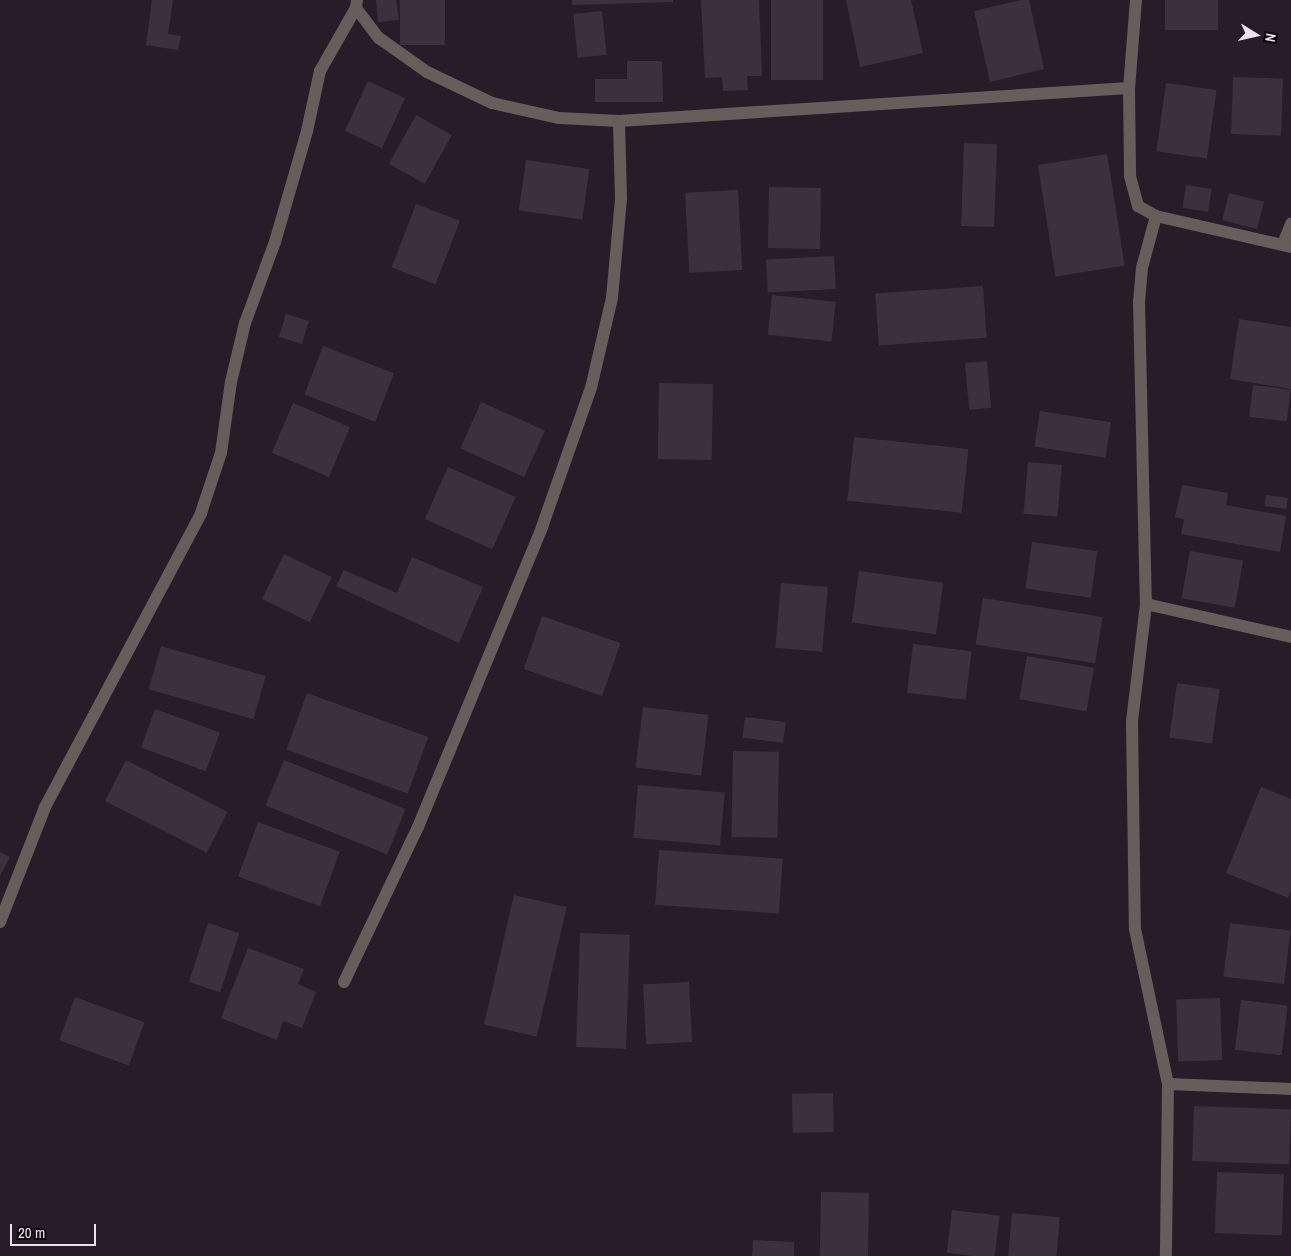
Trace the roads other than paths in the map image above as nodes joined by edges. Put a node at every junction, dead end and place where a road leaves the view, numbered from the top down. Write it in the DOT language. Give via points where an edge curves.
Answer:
graph roads {
  1 [pos="1136,0"];
  2 [pos="357,4"];
  3 [pos="1129,88"];
  4 [pos="619,121"];
  5 [pos="1156,216"];
  6 [pos="1291,224"];
  7 [pos="1287,245"];
  8 [pos="1146,604"];
  9 [pos="1291,637"];
  10 [pos="0,922"];
  11 [pos="344,982"];
  12 [pos="1168,1084"];
  13 [pos="1291,1089"];
  14 [pos="1166,1256"];
  1 -- 3 [label="street"];
  2 -- 4 [label="street" via="379,38 427,72 492,103 559,118"];
  2 -- 10 [label="street" via="320,71 278,233 245,323 231,382 222,453 201,513 45,807"];
  3 -- 4 [label="street"];
  3 -- 5 [label="street" via="1130,176 1138,206"];
  4 -- 11 [label="street" via="622,199 612,298 591,388 542,527 433,790"];
  5 -- 7 [label="street"];
  5 -- 8 [label="street" via="1142,268 1139,301"];
  6 -- 7 [label="street"];
  8 -- 9 [label="street"];
  8 -- 12 [label="street" via="1132,722 1135,929"];
  12 -- 13 [label="street"];
  12 -- 14 [label="street"];
}
